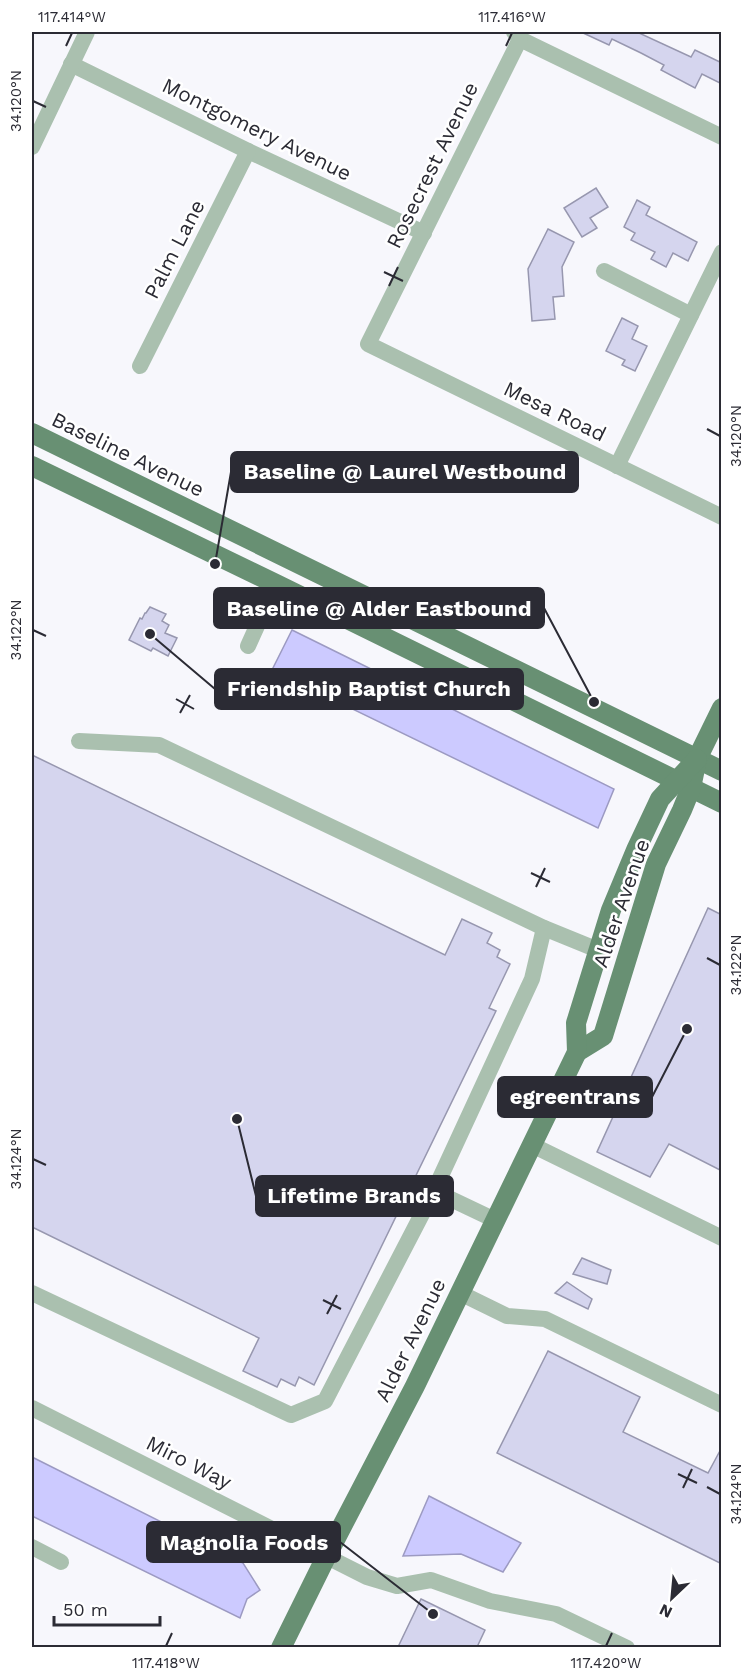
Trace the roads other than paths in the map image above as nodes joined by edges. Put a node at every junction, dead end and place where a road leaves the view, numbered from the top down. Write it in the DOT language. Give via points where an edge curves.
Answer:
graph roads {
  1 [pos="87,32"];
  2 [pos="517,35"];
  3 [pos="71,64"];
  4 [pos="722,137"];
  5 [pos="32,147"];
  6 [pos="248,151"];
  7 [pos="424,233"];
  8 [pos="722,252"];
  9 [pos="604,271"];
  10 [pos="691,315"];
  11 [pos="368,344"];
  12 [pos="140,366"];
  13 [pos="32,433"];
  14 [pos="32,466"];
  15 [pos="617,466"];
  16 [pos="722,517"];
  17 [pos="276,584"];
  18 [pos="248,646"];
  19 [pos="722,708"];
  20 [pos="79,741"];
  21 [pos="697,759"];
  22 [pos="722,771"];
  23 [pos="684,784"];
  24 [pos="722,803"];
  25 [pos="544,928"];
  26 [pos="598,950"];
  27 [pos="577,1052"];
  28 [pos="532,1145"];
  29 [pos="434,1191"];
  30 [pos="495,1220"];
  31 [pos="722,1238"];
  32 [pos="32,1293"];
  33 [pos="460,1293"];
  34 [pos="722,1405"];
  35 [pos="32,1408"];
  36 [pos="32,1547"];
  37 [pos="326,1557"];
  38 [pos="61,1562"];
  39 [pos="282,1647"];
  40 [pos="627,1647"];
  1 -- 3 [label="street"];
  2 -- 4 [label="street"];
  2 -- 7 [label="street, Rosecrest Avenue"];
  3 -- 5 [label="street"];
  3 -- 6 [label="street, Montgomery Avenue"];
  6 -- 7 [label="street, Montgomery Avenue"];
  6 -- 12 [label="street, Palm Lane"];
  7 -- 11 [label="street, Rosecrest Avenue"];
  8 -- 10 [label="street"];
  9 -- 10 [label="street"];
  10 -- 15 [label="street"];
  11 -- 15 [label="street, Mesa Road"];
  13 -- 21 [label="main road, Baseline Avenue"];
  14 -- 17 [label="main road"];
  15 -- 16 [label="street, Mesa Road"];
  17 -- 18 [label="street"];
  17 -- 23 [label="main road"];
  19 -- 21 [label="main road, Alder Avenue"];
  20 -- 25 [label="street" via="159,745"];
  21 -- 22 [label="main road, Baseline Avenue"];
  21 -- 23 [label="main road, Alder Avenue"];
  23 -- 24 [label="main road"];
  23 -- 26 [label="main road, Alder Avenue" via="660,799 611,910"];
  23 -- 27 [label="main road, Alder Avenue" via="603,1036"];
  25 -- 26 [label="street"];
  25 -- 29 [label="street" via="532,979"];
  26 -- 27 [label="main road, Alder Avenue" via="576,1023"];
  27 -- 28 [label="main road, Alder Avenue"];
  28 -- 30 [label="main road, Alder Avenue"];
  28 -- 31 [label="street"];
  29 -- 30 [label="street"];
  29 -- 32 [label="street" via="325,1401 291,1415"];
  30 -- 33 [label="main road, Alder Avenue"];
  33 -- 34 [label="street" via="507,1316 545,1319"];
  33 -- 37 [label="main road, Alder Avenue"];
  35 -- 37 [label="street, Miro Way"];
  36 -- 38 [label="street"];
  37 -- 39 [label="main road, Alder Avenue"];
  37 -- 40 [label="street, Miro Way" via="367,1577 397,1586 431,1580 490,1601 556,1614"];
}
